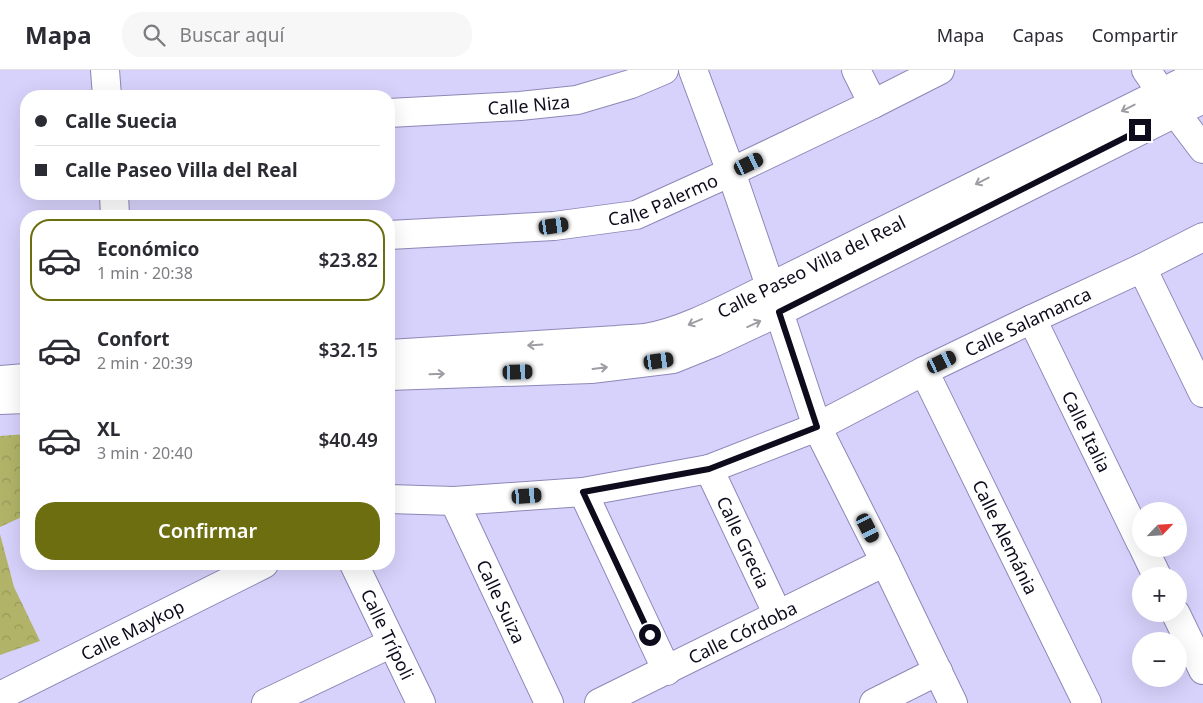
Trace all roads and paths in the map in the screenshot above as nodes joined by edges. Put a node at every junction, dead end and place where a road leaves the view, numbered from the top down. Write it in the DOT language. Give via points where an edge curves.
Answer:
graph roads {
  1 [pos="105,70"];
  2 [pos="664,70"];
  3 [pos="693,70"];
  4 [pos="856,70"];
  5 [pos="940,70"];
  6 [pos="1203,72"];
  7 [pos="107,90"];
  8 [pos="1160,91"];
  9 [pos="1203,99"];
  10 [pos="873,104"];
  11 [pos="395,113"];
  12 [pos="1203,149"];
  13 [pos="731,172"];
  14 [pos="395,235"];
  15 [pos="1203,237"];
  16 [pos="1142,268"];
  17 [pos="770,287"];
  18 [pos="779,312"];
  19 [pos="1032,319"];
  20 [pos="395,354"];
  21 [pos="924,371"];
  22 [pos="395,376"];
  23 [pos="20,378"];
  24 [pos="0,380"];
  25 [pos="1203,393"];
  26 [pos="20,398"];
  27 [pos="0,400"];
  28 [pos="817,427"];
  29 [pos="709,469"];
  30 [pos="583,492"];
  31 [pos="395,499"];
  32 [pos="454,501"];
  33 [pos="1132,525"];
  34 [pos="885,562"];
  35 [pos="252,570"];
  36 [pos="357,570"];
  37 [pos="778,615"];
  38 [pos="1180,622"];
  39 [pos="392,642"];
  40 [pos="667,670"];
  41 [pos="1203,670"];
  42 [pos="938,671"];
  43 [pos="0,696"];
  44 [pos="266,703"];
  45 [pos="421,703"];
  46 [pos="549,703"];
  47 [pos="600,703"];
  48 [pos="874,703"];
  49 [pos="953,703"];
  50 [pos="1087,703"];
  1 -- 7 [label="street"];
  2 -- 11 [label="street, Calle Niza" via="577,100"];
  3 -- 13 [label="street"];
  4 -- 10 [label="street"];
  5 -- 10 [label="street, Calle Palermo"];
  6 -- 8 [label="street, Calle Paseo Villa del Real"];
  8 -- 9 [label="street, Calle Paseo Villa del Real"];
  8 -- 12 [label="street"];
  8 -- 17 [label="street, Calle Paseo Villa del Real, one-way"];
  8 -- 18 [label="street, Calle Paseo Villa del Real"];
  10 -- 13 [label="street, Calle Palermo"];
  13 -- 14 [label="street, Calle Palermo" via="636,215 554,226"];
  13 -- 17 [label="street"];
  15 -- 16 [label="street, Calle Salamanca"];
  16 -- 19 [label="street, Calle Salamanca"];
  16 -- 25 [label="street"];
  17 -- 18 [label="street"];
  17 -- 20 [label="street, Calle Paseo Villa del Real, one-way" via="676,330 645,338"];
  22 -- 18 [label="street, Calle Paseo Villa del Real, one-way" via="591,369 673,359"];
  18 -- 28 [label="street"];
  19 -- 21 [label="street, Calle Salamanca"];
  19 -- 33 [label="street, Calle Italia"];
  21 -- 28 [label="street, Calle Salamanca"];
  21 -- 50 [label="street, Calle Alemánia"];
  23 -- 24 [label="street"];
  26 -- 27 [label="street"];
  28 -- 29 [label="street, Calle Salamanca"];
  28 -- 34 [label="street"];
  29 -- 30 [label="street, Calle Salamanca"];
  29 -- 37 [label="street, Calle Grecia"];
  30 -- 32 [label="street, Calle Salamanca"];
  30 -- 40 [label="street"];
  31 -- 32 [label="street, Calle Salamanca"];
  32 -- 46 [label="street, Calle Suiza"];
  34 -- 37 [label="street, Calle Córdoba"];
  34 -- 42 [label="street"];
  35 -- 43 [label="street, Calle Maykop"];
  36 -- 39 [label="street, Calle Trípoli"];
  37 -- 40 [label="street, Calle Córdoba"];
  38 -- 41 [label="street"];
  39 -- 44 [label="street"];
  39 -- 45 [label="street, Calle Trípoli"];
  40 -- 47 [label="street, Calle Córdoba"];
  42 -- 48 [label="street"];
  42 -- 49 [label="street"];
}
